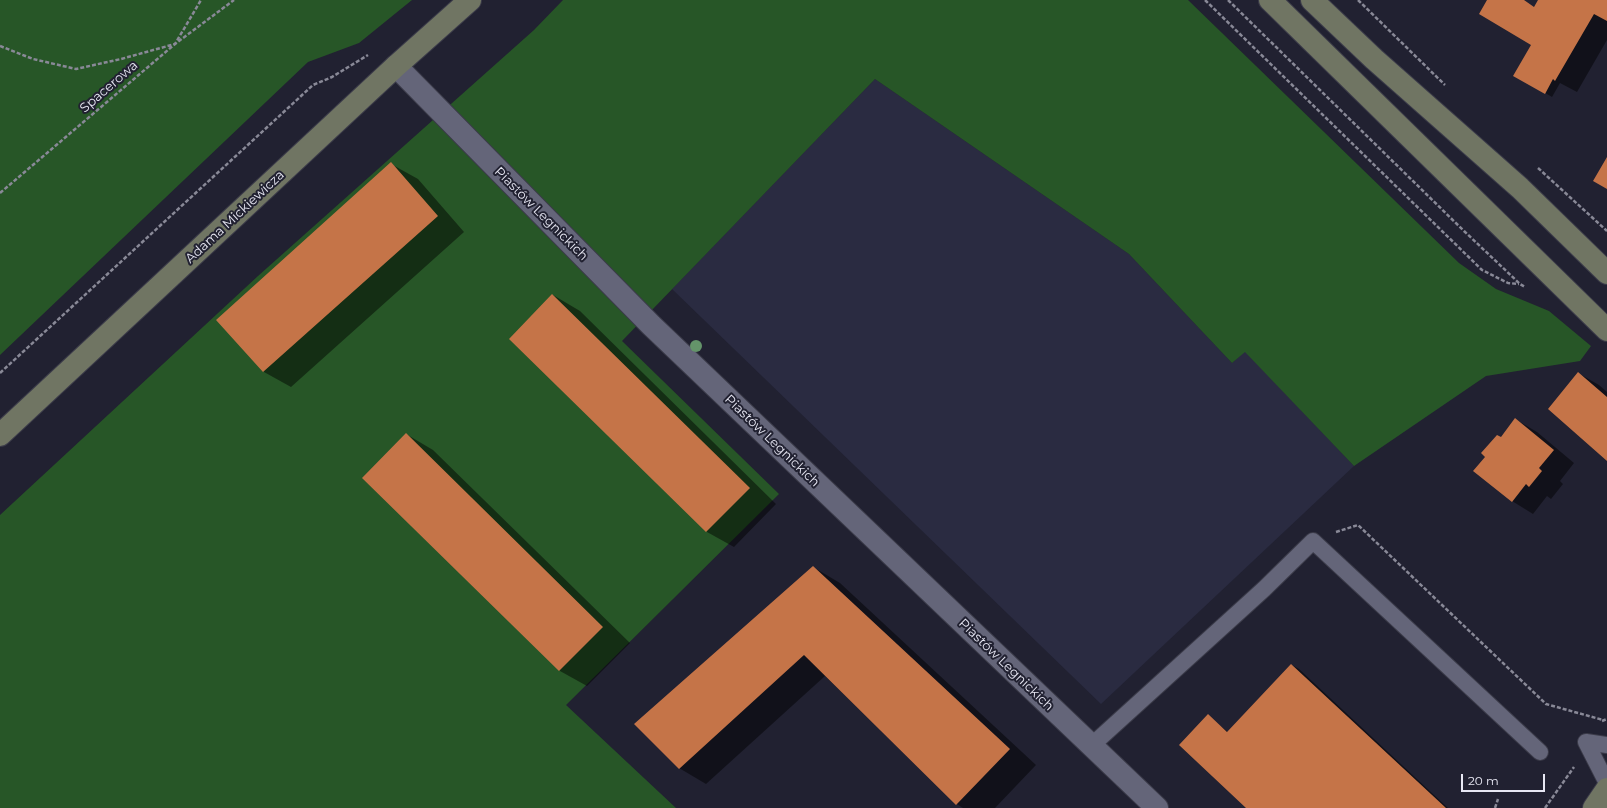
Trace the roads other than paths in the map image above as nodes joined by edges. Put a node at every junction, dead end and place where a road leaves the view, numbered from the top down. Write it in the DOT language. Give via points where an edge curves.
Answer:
graph roads {
  1 [pos="470,0"];
  2 [pos="1270,0"];
  3 [pos="1312,0"];
  4 [pos="396,66"];
  5 [pos="1607,273"];
  6 [pos="1607,330"];
  7 [pos="0,435"];
  8 [pos="1607,745"];
  9 [pos="1091,746"];
  10 [pos="1540,752"];
  11 [pos="1607,782"];
  12 [pos="1607,789"];
  13 [pos="1157,808"];
  14 [pos="1594,808"];
  1 -- 4 [label="street, Adama Mickiewicza"];
  2 -- 6 [label="street"];
  3 -- 5 [label="street" via="1374,59 1520,188"];
  4 -- 7 [label="street, Adama Mickiewicza"];
  4 -- 9 [label="street, Piastów Legnickich" via="651,325"];
  8 -- 11 [label="lane" via="1586,742"];
  9 -- 10 [label="lane" via="1258,595 1313,540"];
  9 -- 13 [label="street, Piastów Legnickich"];
  12 -- 14 [label="street"];
}
